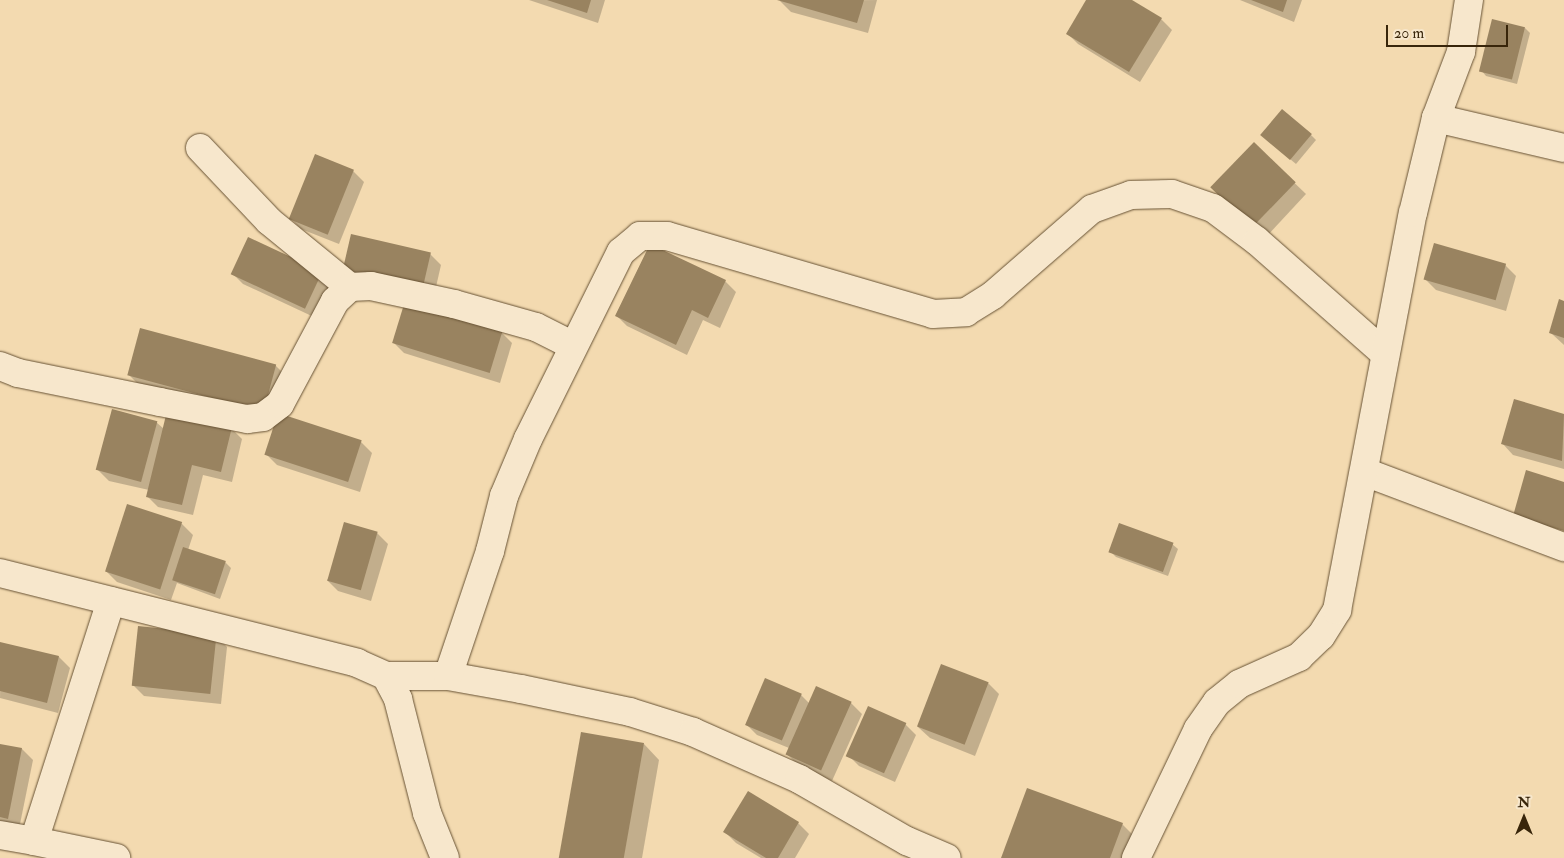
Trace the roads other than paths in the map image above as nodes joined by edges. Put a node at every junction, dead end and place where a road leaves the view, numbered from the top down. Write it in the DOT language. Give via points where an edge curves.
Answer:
graph roads {
  1 [pos="1469,0"];
  2 [pos="1436,118"];
  3 [pos="200,148"];
  4 [pos="1564,148"];
  5 [pos="350,286"];
  6 [pos="572,345"];
  7 [pos="1385,354"];
  8 [pos="0,366"];
  9 [pos="1365,472"];
  10 [pos="1564,548"];
  11 [pos="0,573"];
  12 [pos="111,601"];
  13 [pos="386,676"];
  14 [pos="448,676"];
  15 [pos="0,835"];
  16 [pos="34,840"];
  17 [pos="116,858"];
  18 [pos="446,858"];
  19 [pos="946,858"];
  20 [pos="1136,858"];
  1 -- 2 [label="street" via="1461,52"];
  2 -- 4 [label="street"];
  2 -- 7 [label="street"];
  3 -- 5 [label="street" via="269,221"];
  5 -- 6 [label="street" via="371,286 454,304 536,327"];
  5 -- 8 [label="street" via="335,301 280,404 263,417 247,419 189,408 18,373"];
  6 -- 7 [label="street" via="621,252 640,236 667,236 933,314 966,312 993,295 1092,209 1131,195 1172,194 1213,208 1257,241"];
  6 -- 14 [label="street" via="504,496 490,551"];
  7 -- 9 [label="street"];
  9 -- 10 [label="street"];
  9 -- 20 [label="street" via="1337,610 1321,636 1299,657 1239,684 1217,702 1198,729"];
  11 -- 12 [label="street"];
  12 -- 13 [label="street" via="358,663"];
  12 -- 16 [label="street"];
  13 -- 14 [label="street"];
  13 -- 18 [label="street" via="398,699 427,813"];
  14 -- 19 [label="street" via="630,712 693,732 799,780"];
  15 -- 16 [label="street"];
  16 -- 17 [label="street"];
}
